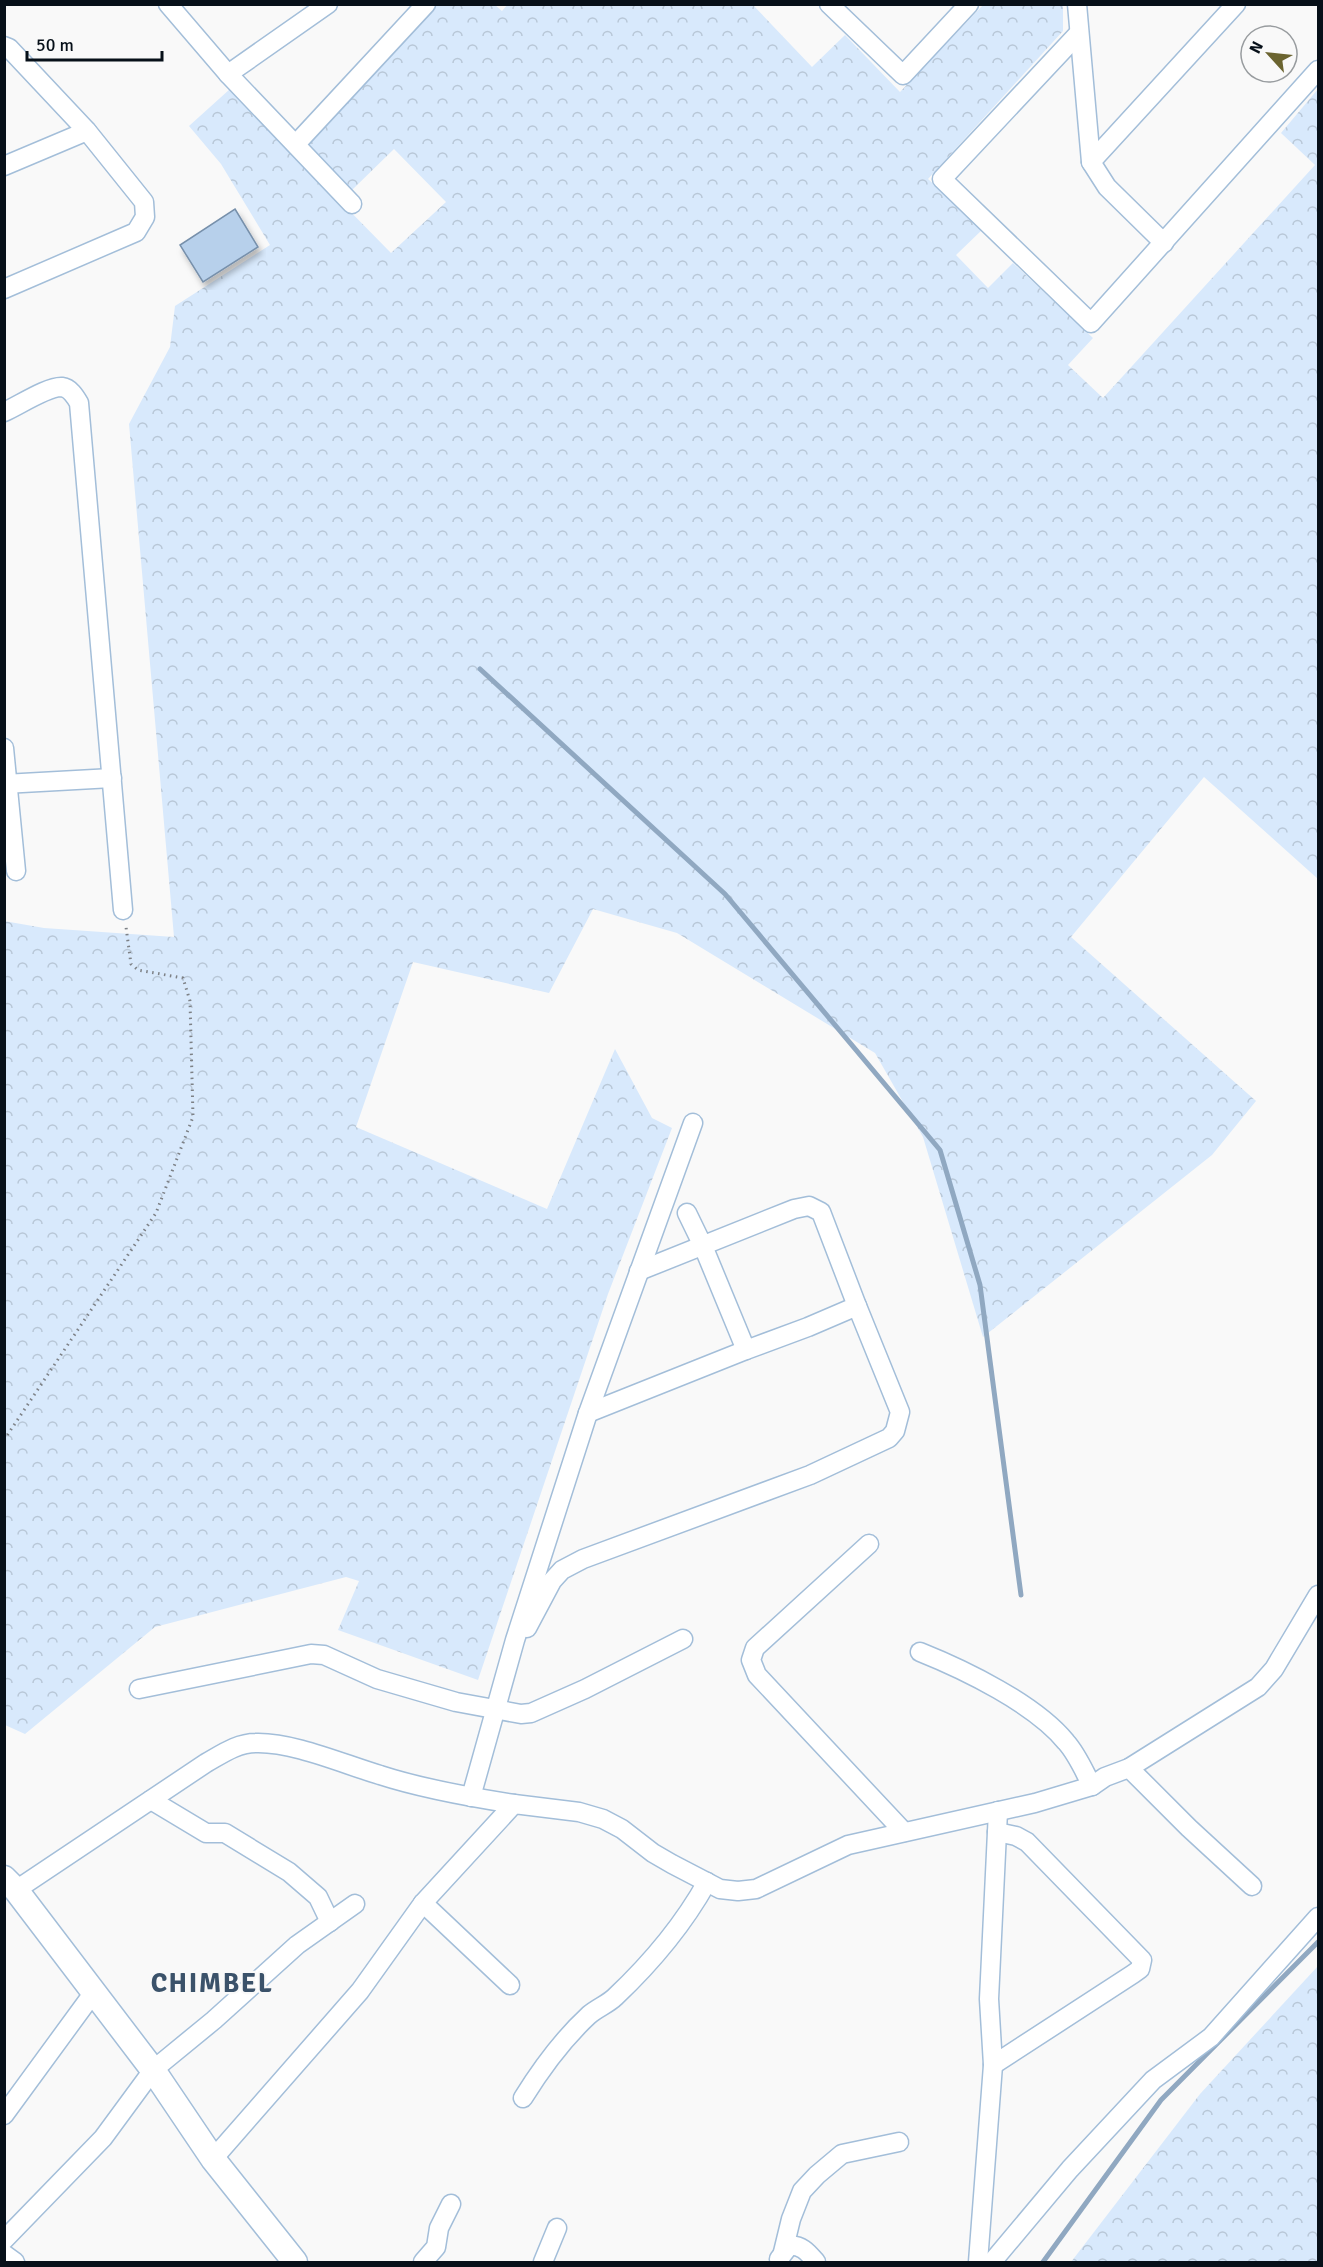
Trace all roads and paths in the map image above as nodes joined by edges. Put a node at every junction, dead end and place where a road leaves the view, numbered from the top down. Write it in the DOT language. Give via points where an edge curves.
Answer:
graph roads {
  1 [pos="168,4"];
  2 [pos="328,4"];
  3 [pos="426,4"];
  4 [pos="969,4"];
  5 [pos="1077,4"];
  6 [pos="1236,4"];
  7 [pos="831,5"];
  8 [pos="1078,34"];
  9 [pos="4,46"];
  10 [pos="1318,70"];
  11 [pos="228,74"];
  12 [pos="87,131"];
  13 [pos="296,144"];
  14 [pos="1090,162"];
  15 [pos="4,166"];
  16 [pos="352,204"];
  17 [pos="1164,243"];
  18 [pos="4,289"];
  19 [pos="4,412"];
  20 [pos="4,748"];
  21 [pos="112,777"];
  22 [pos="6,784"];
  23 [pos="16,871"];
  24 [pos="123,910"];
  25 [pos="693,1123"];
  26 [pos="687,1213"];
  27 [pos="703,1246"];
  28 [pos="639,1272"];
  29 [pos="857,1306"];
  30 [pos="746,1350"];
  31 [pos="588,1413"];
  32 [pos="4,1440"];
  33 [pos="869,1544"];
  34 [pos="1318,1595"];
  35 [pos="683,1639"];
  36 [pos="515,1640"];
  37 [pos="920,1652"];
  38 [pos="139,1689"];
  39 [pos="495,1711"];
  40 [pos="1129,1768"];
  41 [pos="1092,1786"];
  42 [pos="471,1797"];
  43 [pos="151,1800"];
  44 [pos="514,1804"];
  45 [pos="998,1811"];
  46 [pos="904,1832"];
  47 [pos="997,1832"];
  48 [pos="707,1882"];
  49 [pos="9,1884"];
  50 [pos="1252,1886"];
  51 [pos="423,1903"];
  52 [pos="356,1904"];
  53 [pos="1318,1917"];
  54 [pos="330,1922"];
  55 [pos="510,1985"];
  56 [pos="94,1992"];
  57 [pos="993,2065"];
  58 [pos="153,2070"];
  59 [pos="523,2098"];
  60 [pos="4,2115"];
  61 [pos="899,2142"];
  62 [pos="213,2159"];
  63 [pos="451,2204"];
  64 [pos="556,2228"];
  65 [pos="4,2240"];
  66 [pos="4,2254"];
  67 [pos="779,2257"];
  68 [pos="15,2262"];
  69 [pos="295,2262"];
  70 [pos="423,2262"];
  71 [pos="543,2262"];
  72 [pos="816,2262"];
  73 [pos="978,2262"];
  74 [pos="992,2262"];
  1 -- 11 [label="street"];
  2 -- 11 [label="street"];
  3 -- 13 [label="street"];
  4 -- 7 [label="street" via="903,75"];
  5 -- 8 [label="street"];
  6 -- 14 [label="street"];
  8 -- 14 [label="street"];
  8 -- 17 [label="street" via="942,179 1091,323"];
  9 -- 12 [label="street"];
  10 -- 17 [label="street"];
  11 -- 13 [label="street"];
  12 -- 15 [label="street"];
  12 -- 18 [label="street" via="144,202 145,217 136,231"];
  13 -- 16 [label="street"];
  14 -- 17 [label="street" via="1107,188"];
  19 -- 21 [label="street" via="63,387 73,392 80,403"];
  20 -- 22 [label="street"];
  21 -- 22 [label="street"];
  21 -- 24 [label="street"];
  22 -- 23 [label="street"];
  24 -- 32 [label="path" via="131,964 138,970 183,978 190,1001 193,1117 156,1213"];
  25 -- 28 [label="street"];
  26 -- 27 [label="street"];
  27 -- 28 [label="street"];
  27 -- 29 [label="street" via="794,1209 813,1207 821,1212"];
  27 -- 30 [label="street"];
  28 -- 31 [label="street"];
  29 -- 30 [label="street"];
  29 -- 36 [label="street" via="900,1412 890,1438 810,1475 569,1566 552,1581 531,1625"];
  30 -- 31 [label="street"];
  31 -- 36 [label="street"];
  33 -- 46 [label="street" via="755,1648 751,1660 757,1675"];
  34 -- 40 [label="street" via="1274,1669 1258,1687"];
  35 -- 39 [label="street" via="531,1713"];
  36 -- 39 [label="street"];
  37 -- 41 [label="street" via="948,1663 1040,1717 1066,1742"];
  38 -- 39 [label="street" via="324,1654 377,1679"];
  39 -- 42 [label="street"];
  40 -- 41 [label="street"];
  40 -- 50 [label="street"];
  41 -- 45 [label="street"];
  42 -- 43 [label="street" via="383,1776 278,1744 254,1742 232,1747"];
  42 -- 44 [label="street"];
  43 -- 49 [label="street"];
  43 -- 54 [label="street" via="206,1833 225,1833 289,1872 318,1897"];
  44 -- 48 [label="street" via="603,1819 653,1853"];
  44 -- 51 [label="street"];
  45 -- 46 [label="street"];
  45 -- 47 [label="street"];
  46 -- 48 [label="street" via="848,1845 756,1889 729,1890"];
  47 -- 57 [label="street" via="989,1999"];
  47 -- 57 [label="street" via="1027,1842 1142,1960 1140,1969 1133,1974"];
  48 -- 59 [label="street" via="653,1958 613,1999 575,2029"];
  49 -- 56 [label="main road"];
  51 -- 55 [label="street"];
  51 -- 62 [label="street" via="360,1990"];
  52 -- 54 [label="street"];
  53 -- 74 [label="street" via="1211,2037 1153,2080 1070,2169"];
  54 -- 58 [label="street" via="297,1945"];
  56 -- 58 [label="main road"];
  56 -- 60 [label="street"];
  57 -- 73 [label="street"];
  58 -- 62 [label="main road"];
  58 -- 65 [label="street" via="103,2138"];
  61 -- 67 [label="street" via="842,2154 817,2175 802,2191"];
  62 -- 69 [label="main road"];
  63 -- 70 [label="street" via="439,2228 436,2247"];
  64 -- 71 [label="street"];
  66 -- 68 [label="street"];
  67 -- 72 [label="street" via="789,2246 796,2245"];
}
